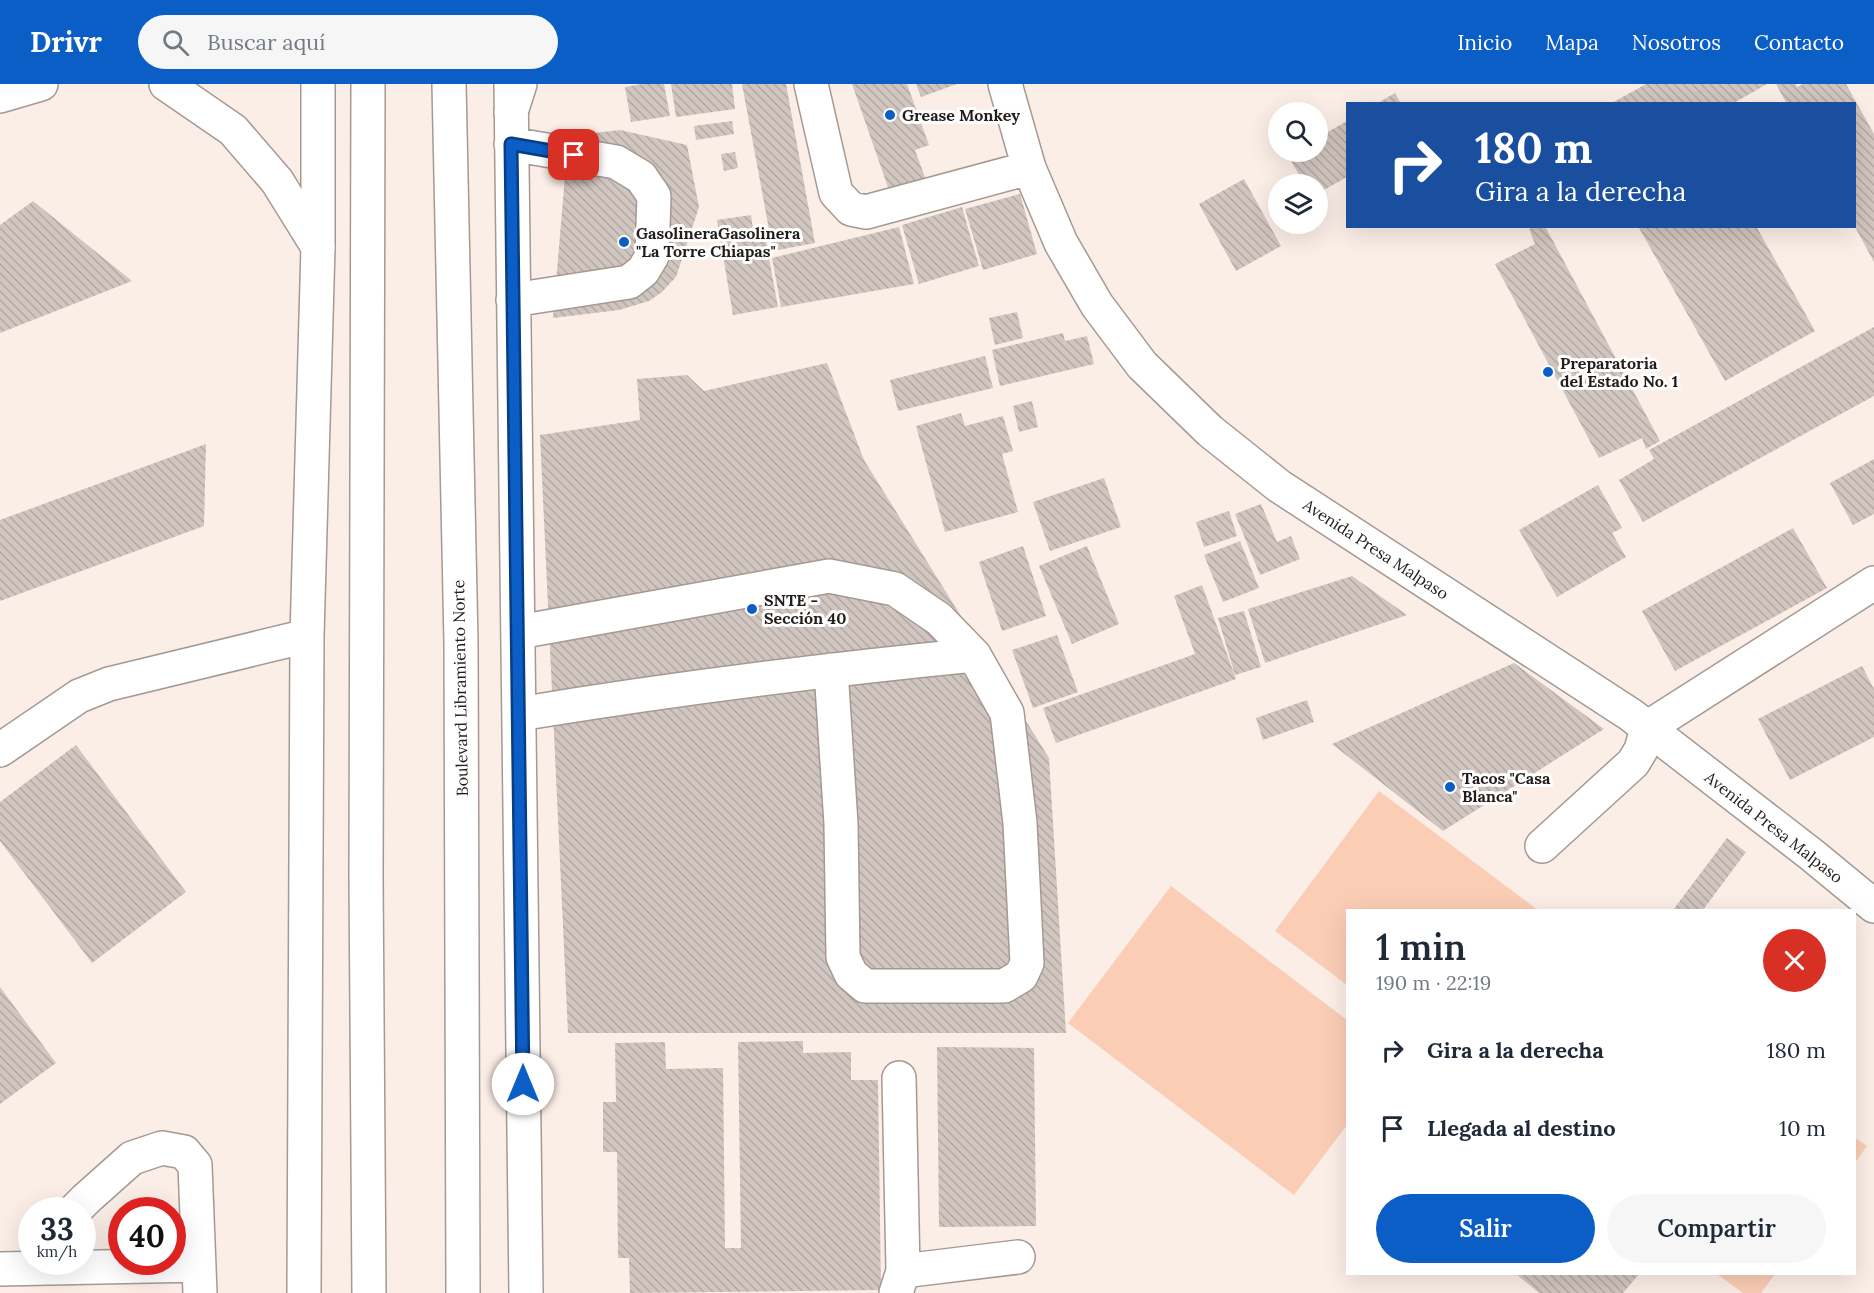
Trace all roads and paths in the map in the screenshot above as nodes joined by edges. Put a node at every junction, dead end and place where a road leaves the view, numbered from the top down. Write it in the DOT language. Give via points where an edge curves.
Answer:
graph roads {
  1 [pos="41,84"];
  2 [pos="166,84"];
  3 [pos="318,84"];
  4 [pos="368,84"];
  5 [pos="449,84"];
  6 [pos="811,84"];
  7 [pos="1005,84"];
  8 [pos="514,93"];
  9 [pos="0,96"];
  10 [pos="511,144"];
  11 [pos="1029,168"];
  12 [pos="318,247"];
  13 [pos="513,300"];
  14 [pos="1874,583"];
  15 [pos="519,632"];
  16 [pos="307,636"];
  17 [pos="974,655"];
  18 [pos="831,670"];
  19 [pos="519,714"];
  20 [pos="1647,728"];
  21 [pos="0,750"];
  22 [pos="1542,846"];
  23 [pos="1874,906"];
  24 [pos="898,1078"];
  25 [pos="88,1197"];
  26 [pos="1018,1257"];
  27 [pos="78,1275"];
  28 [pos="200,1279"];
  29 [pos="900,1282"];
  30 [pos="304,1293"];
  31 [pos="369,1293"];
  32 [pos="463,1293"];
  33 [pos="526,1293"];
  1 -- 9 [label="main road"];
  2 -- 12 [label="main road" via="233,130 277,181"];
  3 -- 12 [label="main road"];
  4 -- 31 [label="main road"];
  5 -- 32 [label="main road, Boulevard Libramiento Norte" via="460,642"];
  6 -- 11 [label="main road" via="836,193 851,209 866,212"];
  7 -- 11 [label="main road, Avenida Presa Malpaso"];
  8 -- 10 [label="main road"];
  10 -- 13 [label="main road"];
  10 -- 13 [label="main road" via="616,162 641,177 654,196 652,256 643,271 629,282"];
  11 -- 20 [label="main road, Avenida Presa Malpaso" via="1061,243 1097,305 1142,365 1210,431 1279,486"];
  12 -- 16 [label="main road"];
  13 -- 15 [label="main road"];
  14 -- 20 [label="main road"];
  15 -- 17 [label="main road" via="829,576 895,589 939,620"];
  15 -- 19 [label="main road"];
  16 -- 21 [label="main road" via="109,684 79,696"];
  16 -- 30 [label="main road"];
  17 -- 18 [label="main road"];
  17 -- 18 [label="main road" via="1007,712 1020,823 1027,963 1021,976 1005,986 865,986 851,975 843,957 841,824"];
  18 -- 19 [label="main road"];
  19 -- 33 [label="main road"];
  20 -- 22 [label="main road" via="1632,764"];
  20 -- 23 [label="main road, Avenida Presa Malpaso"];
  24 -- 29 [label="main road"];
  25 -- 28 [label="main road" via="132,1158 162,1148 184,1152 195,1165"];
  26 -- 29 [label="main road"];
  27 -- 28 [label="main road"];
}
